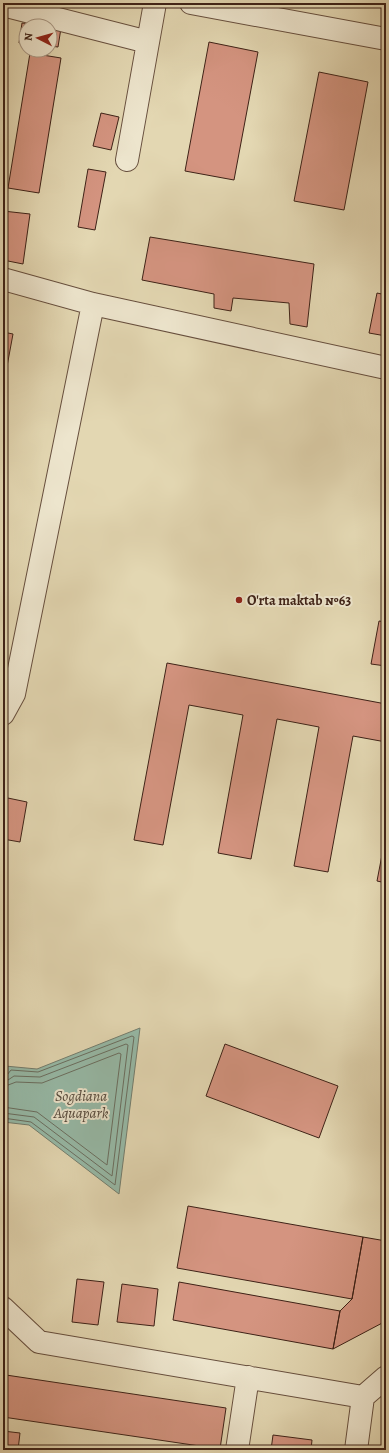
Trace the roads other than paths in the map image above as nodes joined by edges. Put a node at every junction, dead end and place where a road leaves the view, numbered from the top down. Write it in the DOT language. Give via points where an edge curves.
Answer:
graph roads {
  1 [pos="155,3"];
  2 [pos="191,3"];
  3 [pos="3,6"];
  4 [pos="386,39"];
  5 [pos="148,42"];
  6 [pos="127,160"];
  7 [pos="3,279"];
  8 [pos="93,304"];
  9 [pos="386,368"];
  10 [pos="3,714"];
  11 [pos="3,1308"];
  12 [pos="248,1377"];
  13 [pos="386,1377"];
  14 [pos="363,1397"];
  15 [pos="237,1450"];
  16 [pos="356,1450"];
  1 -- 5 [label="street"];
  2 -- 4 [label="street"];
  3 -- 5 [label="street"];
  5 -- 6 [label="street"];
  7 -- 8 [label="street"];
  8 -- 9 [label="street"];
  8 -- 10 [label="street" via="14,694"];
  11 -- 12 [label="street" via="39,1342"];
  12 -- 14 [label="street"];
  12 -- 15 [label="street"];
  13 -- 14 [label="street"];
  14 -- 16 [label="street"];
}
